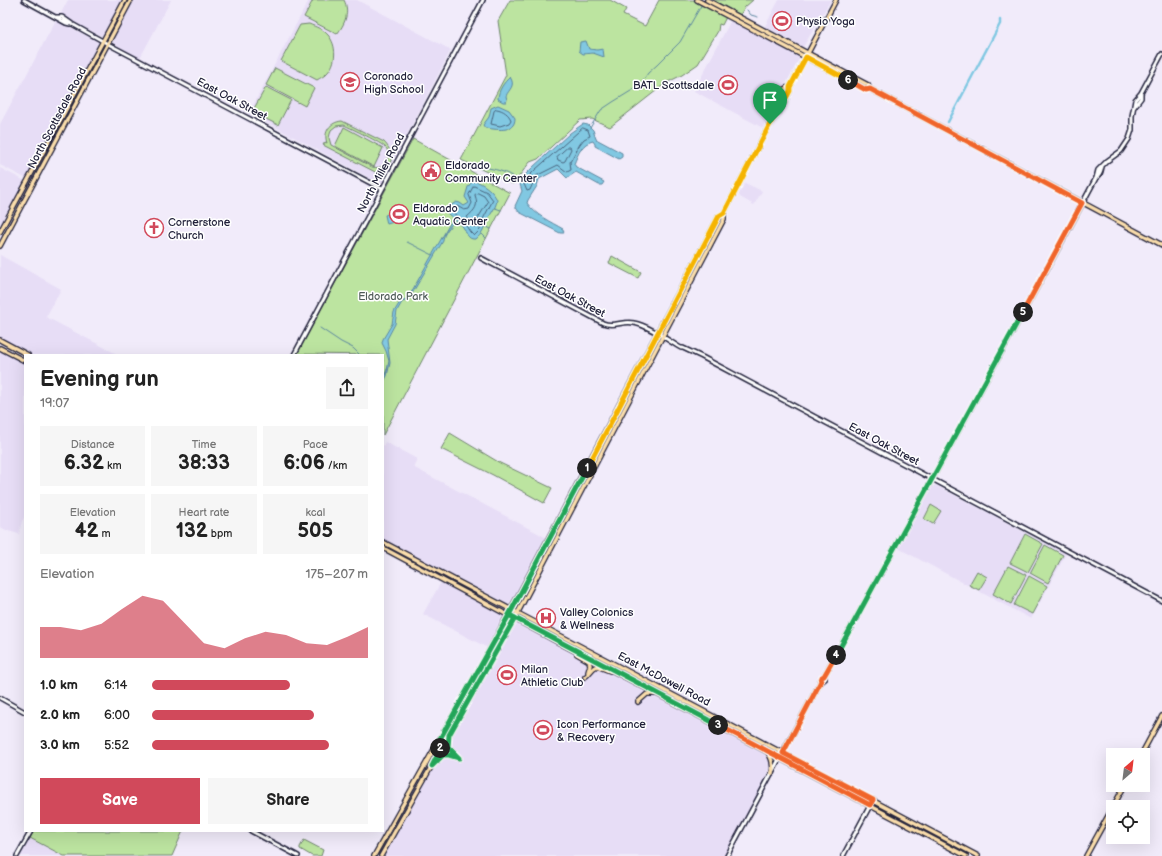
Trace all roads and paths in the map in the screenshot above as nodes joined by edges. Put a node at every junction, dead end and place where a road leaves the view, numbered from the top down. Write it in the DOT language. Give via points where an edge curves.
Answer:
graph roads {
  1 [pos="24,0"];
  2 [pos="125,0"];
  3 [pos="131,0"];
  4 [pos="483,0"];
  5 [pos="707,0"];
  6 [pos="836,0"];
  7 [pos="699,1"];
  8 [pos="728,14"];
  9 [pos="765,34"];
  10 [pos="103,41"];
  11 [pos="108,44"];
  12 [pos="1162,54"];
  13 [pos="807,55"];
  14 [pos="790,87"];
  15 [pos="781,98"];
  16 [pos="779,110"];
  17 [pos="775,114"];
  18 [pos="382,189"];
  19 [pos="1082,203"];
  20 [pos="724,213"];
  21 [pos="0,232"];
  22 [pos="1162,245"];
  23 [pos="0,246"];
  24 [pos="481,258"];
  25 [pos="688,277"];
  26 [pos="692,279"];
  27 [pos="657,334"];
  28 [pos="662,336"];
  29 [pos="0,340"];
  30 [pos="0,348"];
  31 [pos="26,354"];
  32 [pos="295,354"];
  33 [pos="24,360"];
  34 [pos="932,479"];
  35 [pos="384,543"];
  36 [pos="384,549"];
  37 [pos="1162,601"];
  38 [pos="512,609"];
  39 [pos="518,612"];
  40 [pos="509,615"];
  41 [pos="515,618"];
  42 [pos="574,650"];
  43 [pos="588,672"];
  44 [pos="585,677"];
  45 [pos="626,677"];
  46 [pos="659,694"];
  47 [pos="0,698"];
  48 [pos="638,702"];
  49 [pos="24,711"];
  50 [pos="1162,716"];
  51 [pos="719,719"];
  52 [pos="716,724"];
  53 [pos="449,735"];
  54 [pos="436,746"];
  55 [pos="441,748"];
  56 [pos="1145,748"];
  57 [pos="766,750"];
  58 [pos="783,753"];
  59 [pos="780,758"];
  60 [pos="432,766"];
  61 [pos="772,773"];
  62 [pos="841,784"];
  63 [pos="839,788"];
  64 [pos="1121,792"];
  65 [pos="873,800"];
  66 [pos="870,805"];
  67 [pos="30,832"];
  68 [pos="253,832"];
  69 [pos="951,842"];
  70 [pos="949,847"];
  71 [pos="17,856"];
  72 [pos="298,856"];
  73 [pos="374,856"];
  74 [pos="380,856"];
  75 [pos="727,856"];
  76 [pos="843,856"];
  77 [pos="966,856"];
  78 [pos="978,856"];
  79 [pos="1086,856"];
  1 -- 10 [label="street, East Oak Street" via="56,17 62,17"];
  2 -- 10 [label="main road, North Scottsdale Road"];
  3 -- 11 [label="main road, North Scottsdale Road"];
  4 -- 18 [label="street, North Miller Road"];
  5 -- 8 [label="main road"];
  6 -- 13 [label="main road"];
  7 -- 8 [label="main road"];
  8 -- 9 [label="main road"];
  8 -- 9 [label="main road"];
  9 -- 13 [label="main road"];
  9 -- 13 [label="main road" via="775,36"];
  10 -- 11 [label="street, East Oak Street"];
  10 -- 21 [label="main road, North Scottsdale Road"];
  11 -- 18 [label="street, East Oak Street"];
  11 -- 23 [label="main road, North Scottsdale Road"];
  12 -- 19 [label="street" via="1135,100 1129,139 1122,151 1111,157 1098,170"];
  13 -- 14 [label="main road"];
  13 -- 19 [label="main road" via="868,85 870,89"];
  14 -- 15 [label="main road" via="786,88"];
  14 -- 16 [label="main road"];
  15 -- 16 [label="main road"];
  15 -- 17 [label="main road"];
  16 -- 17 [label="main road"];
  17 -- 20 [label="main road"];
  18 -- 32 [label="street, North Miller Road"];
  19 -- 22 [label="main road"];
  19 -- 34 [label="street"];
  20 -- 25 [label="main road" via="719,216"];
  20 -- 26 [label="main road" via="724,219"];
  24 -- 27 [label="street, East Oak Street" via="603,324 632,322"];
  25 -- 26 [label="main road"];
  25 -- 27 [label="main road"];
  26 -- 28 [label="main road"];
  27 -- 28 [label="street, East Oak Street"];
  27 -- 38 [label="main road"];
  28 -- 34 [label="street, East Oak Street"];
  28 -- 39 [label="main road"];
  29 -- 31 [label="main road"];
  30 -- 33 [label="main road"];
  34 -- 37 [label="street, East Oak Street"];
  34 -- 58 [label="street"];
  35 -- 38 [label="main road, East McDowell Road"];
  36 -- 40 [label="main road, East McDowell Road"];
  38 -- 39 [label="main road, East McDowell Road"];
  38 -- 40 [label="main road"];
  39 -- 41 [label="main road"];
  39 -- 51 [label="main road, East McDowell Road"];
  40 -- 41 [label="main road, East McDowell Road"];
  40 -- 54 [label="main road"];
  41 -- 42 [label="main road, East McDowell Road"];
  41 -- 53 [label="main road"];
  42 -- 43 [label="main road" via="589,661"];
  42 -- 45 [label="main road, East McDowell Road"];
  44 -- 45 [label="main road" via="597,666"];
  45 -- 46 [label="main road, East McDowell Road"];
  46 -- 48 [label="main road" via="647,694"];
  46 -- 52 [label="main road, East McDowell Road"];
  47 -- 49 [label="street"];
  50 -- 56 [label="main road"];
  51 -- 52 [label="main road"];
  51 -- 58 [label="main road, East McDowell Road"];
  52 -- 57 [label="main road, East McDowell Road"];
  53 -- 55 [label="main road"];
  53 -- 60 [label="main road" via="448,747 459,758 443,755"];
  54 -- 55 [label="main road"];
  54 -- 73 [label="main road"];
  55 -- 60 [label="main road"];
  57 -- 59 [label="main road, East McDowell Road"];
  57 -- 61 [label="main road" via="772,759"];
  58 -- 59 [label="street"];
  58 -- 62 [label="main road, East McDowell Road"];
  59 -- 61 [label="street"];
  59 -- 63 [label="main road, East McDowell Road"];
  60 -- 74 [label="main road"];
  61 -- 75 [label="street"];
  62 -- 63 [label="main road"];
  62 -- 65 [label="main road, East McDowell Road"];
  63 -- 66 [label="main road, East McDowell Road"];
  64 -- 79 [label="main road"];
  65 -- 66 [label="street"];
  65 -- 69 [label="main road, East McDowell Road"];
  66 -- 70 [label="main road, East McDowell Road"];
  66 -- 76 [label="street"];
  67 -- 71 [label="street"];
  68 -- 72 [label="street"];
  69 -- 70 [label="main road"];
  69 -- 78 [label="main road, East McDowell Road"];
  70 -- 77 [label="main road, East McDowell Road"];
}
